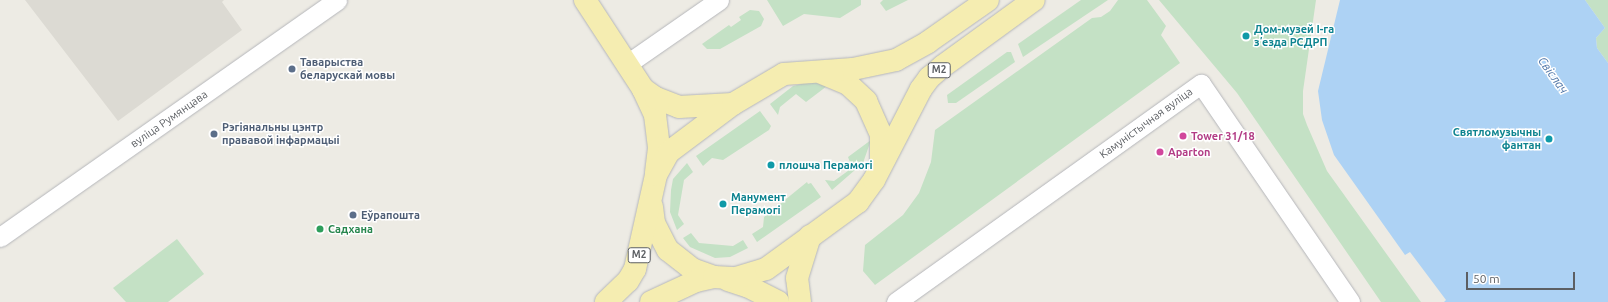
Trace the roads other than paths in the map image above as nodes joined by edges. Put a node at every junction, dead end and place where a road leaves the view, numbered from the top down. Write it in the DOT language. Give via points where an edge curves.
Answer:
graph roads {
  1 [pos="337,0"];
  2 [pos="585,0"];
  3 [pos="719,0"];
  4 [pos="988,0"];
  5 [pos="1034,0"];
  6 [pos="627,64"];
  7 [pos="813,72"];
  8 [pos="643,88"];
  9 [pos="733,104"];
  10 [pos="879,170"];
  11 [pos="656,175"];
  12 [pos="652,198"];
  13 [pos="810,236"];
  14 [pos="0,237"];
  15 [pos="718,278"];
  16 [pos="606,302"];
  17 [pos="651,302"];
  18 [pos="778,302"];
  19 [pos="800,302"];
  20 [pos="896,302"];
  21 [pos="1350,302"];
  1 -- 14 [label="street, вуліца Румянцава"];
  2 -- 6 [label="main road"];
  3 -- 6 [label="street"];
  4 -- 7 [label="main road, М2" via="923,46 896,60 859,68"];
  5 -- 10 [label="main road, М2" via="929,78"];
  6 -- 8 [label="main road"];
  7 -- 9 [label="main road, М2" via="784,74"];
  7 -- 10 [label="main road, М2" via="839,78 866,100 881,134 882,157"];
  8 -- 9 [label="main road" via="656,98 679,107"];
  8 -- 11 [label="main road" via="655,115 658,134"];
  9 -- 11 [label="main road, М2" via="669,152"];
  10 -- 13 [label="main road, М2" via="868,191 858,202"];
  11 -- 12 [label="main road, М2"];
  12 -- 15 [label="main road, М2" via="654,223 668,250 692,269"];
  12 -- 16 [label="main road, М2" via="636,269 628,281"];
  13 -- 15 [label="main road, М2" via="766,269 746,276"];
  13 -- 19 [label="main road" via="797,278"];
  15 -- 17 [label="main road, М2" via="678,287"];
  15 -- 18 [label="main road" via="747,286"];
  20 -- 21 [label="street, Камуністычная вуліца" via="1201,84"];
}
